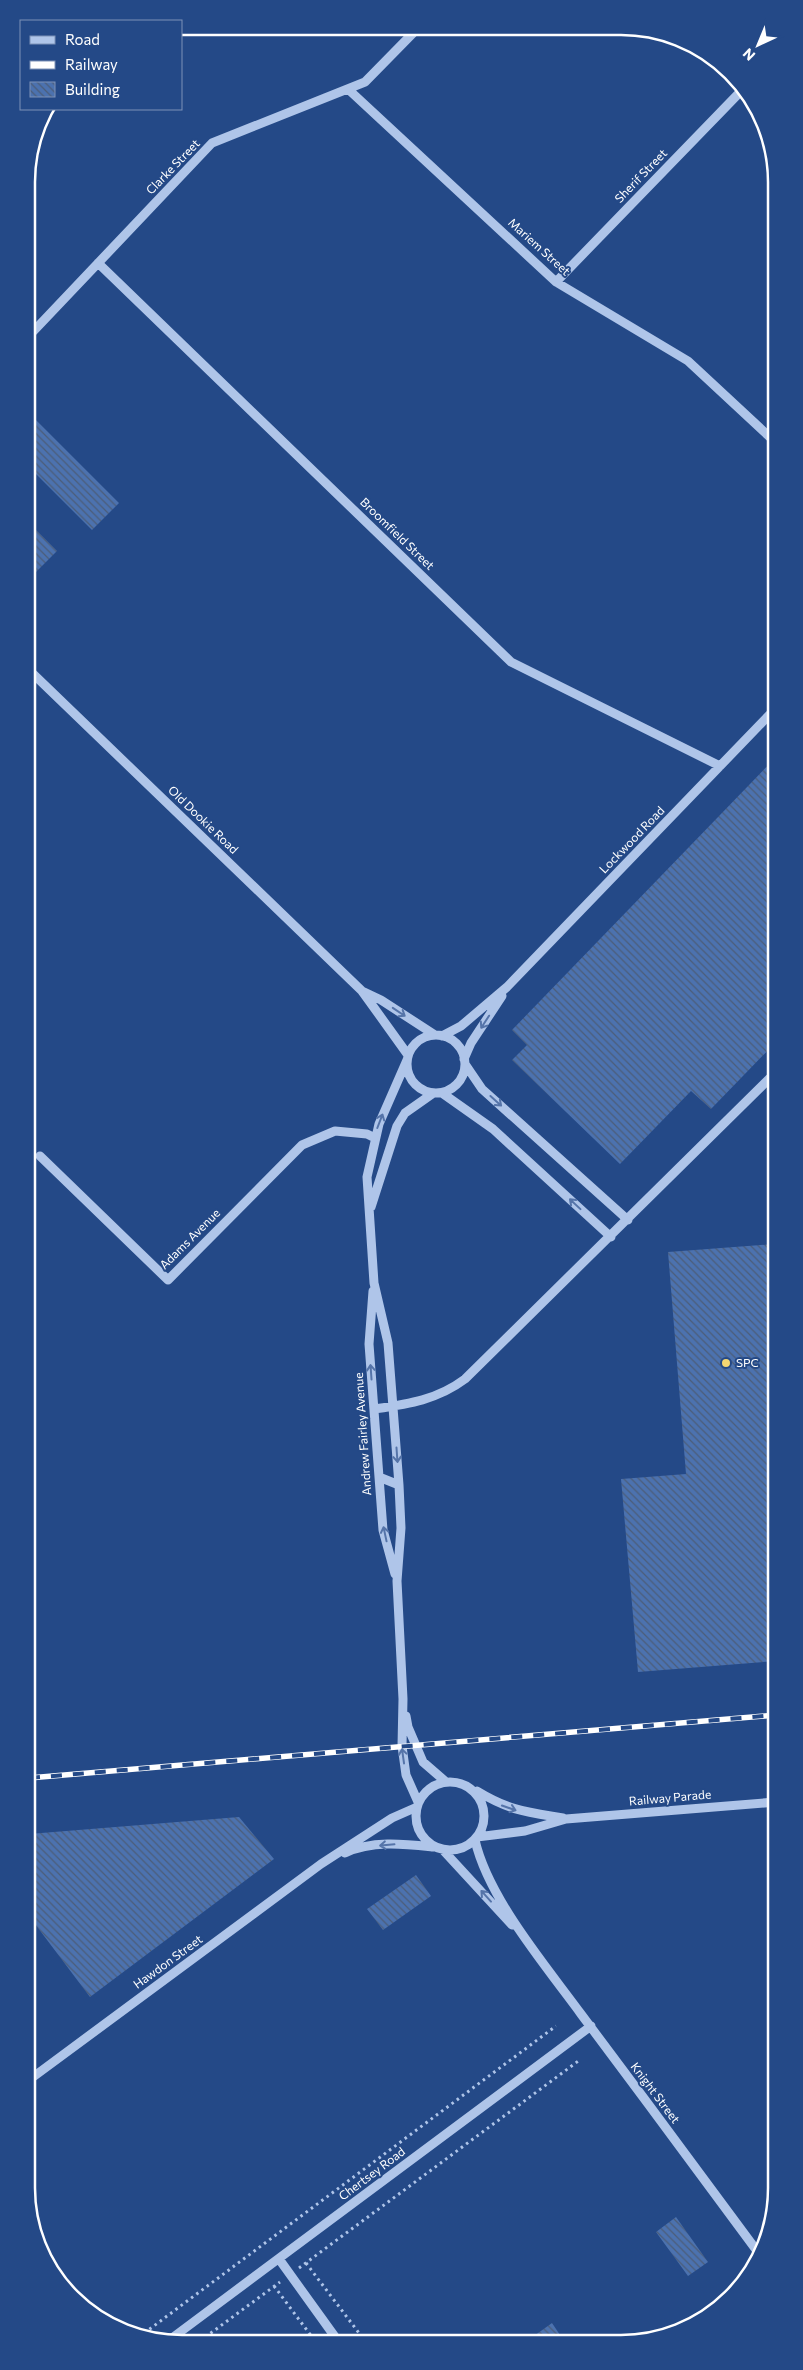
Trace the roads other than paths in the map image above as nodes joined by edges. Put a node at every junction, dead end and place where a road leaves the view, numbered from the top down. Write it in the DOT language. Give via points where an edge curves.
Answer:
graph roads {
  1 [pos="411,35"];
  2 [pos="349,90"];
  3 [pos="739,93"];
  4 [pos="98,263"];
  5 [pos="556,282"];
  6 [pos="35,330"];
  7 [pos="768,435"];
  8 [pos="35,676"];
  9 [pos="768,716"];
  10 [pos="720,766"];
  11 [pos="507,987"];
  12 [pos="362,990"];
  13 [pos="439,1036"];
  14 [pos="407,1058"];
  15 [pos="464,1062"];
  16 [pos="768,1080"];
  17 [pos="442,1093"];
  18 [pos="432,1094"];
  19 [pos="375,1138"];
  20 [pos="40,1156"];
  21 [pos="370,1212"];
  22 [pos="628,1220"];
  23 [pos="611,1237"];
  24 [pos="374,1282"];
  25 [pos="394,1406"];
  26 [pos="374,1409"];
  27 [pos="379,1478"];
  28 [pos="399,1485"];
  29 [pos="397,1581"];
  30 [pos="403,1699"];
  31 [pos="446,1782"];
  32 [pos="466,1785"];
  33 [pos="768,1803"];
  34 [pos="418,1805"];
  35 [pos="566,1819"];
  36 [pos="476,1838"];
  37 [pos="439,1848"];
  38 [pos="321,1864"];
  39 [pos="531,1945"];
  40 [pos="591,2026"];
  41 [pos="35,2076"];
  42 [pos="755,2248"];
  43 [pos="279,2259"];
  44 [pos="176,2335"];
  45 [pos="334,2335"];
  1 -- 2 [label="street, Clarke Street" via="365,82"];
  2 -- 4 [label="street, Clarke Street" via="212,144"];
  2 -- 5 [label="street, Mariem Street"];
  3 -- 5 [label="street, Sherif Street"];
  4 -- 6 [label="street, Clarke Street"];
  4 -- 10 [label="street, Broomfield Street" via="511,662"];
  5 -- 7 [label="street, Mariem Street" via="688,361"];
  8 -- 12 [label="street, Old Dookie Road"];
  9 -- 10 [label="street, Lockwood Road"];
  10 -- 11 [label="street, Lockwood Road"];
  11 -- 13 [label="street, Lockwood Road" via="461,1026"];
  11 -- 15 [label="street, Lockwood Road, one-way" via="472,1043"];
  12 -- 13 [label="street, Old Dookie Road, one-way"];
  12 -- 14 [label="street, Old Dookie Road"];
  13 -- 14 [label="street" via="415,1043"];
  13 -- 15 [label="street" via="454,1042"];
  14 -- 18 [label="street" via="410,1078 423,1091"];
  19 -- 14 [label="street, Andrew Fairley Avenue, one-way"];
  15 -- 17 [label="street" via="458,1083"];
  15 -- 22 [label="street, one-way" via="482,1089"];
  16 -- 22 [label="street"];
  17 -- 18 [label="street"];
  23 -- 17 [label="street, one-way" via="494,1129"];
  18 -- 21 [label="street, Andrew Fairley Avenue" via="406,1113 396,1126"];
  19 -- 20 [label="street, Adams Avenue" via="367,1134 335,1131 302,1145 168,1280"];
  19 -- 21 [label="street, Andrew Fairley Avenue" via="367,1177"];
  21 -- 24 [label="street, Andrew Fairley Avenue"];
  22 -- 23 [label="street"];
  23 -- 25 [label="street" via="465,1379 436,1397"];
  24 -- 25 [label="street, Andrew Fairley Avenue" via="388,1343"];
  26 -- 24 [label="street, Andrew Fairley Avenue, one-way" via="369,1344"];
  25 -- 26 [label="street"];
  25 -- 28 [label="street, Andrew Fairley Avenue, one-way"];
  26 -- 27 [label="street, Andrew Fairley Avenue"];
  27 -- 28 [label="street"];
  29 -- 27 [label="street, Andrew Fairley Avenue, one-way" via="383,1530"];
  28 -- 29 [label="street, Andrew Fairley Avenue" via="401,1528"];
  29 -- 30 [label="street, Andrew Fairley Avenue"];
  30 -- 31 [label="street, Andrew Fairley Avenue" via="408,1727 423,1762"];
  34 -- 30 [label="street, Andrew Fairley Avenue, one-way" via="406,1775 402,1746"];
  31 -- 32 [label="street"];
  31 -- 34 [label="street" via="429,1788"];
  32 -- 35 [label="street, Railway Parade, one-way" via="516,1811"];
  32 -- 36 [label="street" via="484,1808 484,1818"];
  33 -- 35 [label="street, Railway Parade"];
  34 -- 37 [label="street" via="417,1826"];
  34 -- 38 [label="street, Hawdon Street"];
  35 -- 36 [label="street, Railway Parade" via="526,1831"];
  36 -- 37 [label="street" via="460,1848"];
  36 -- 39 [label="street, Knight Street" via="478,1855 492,1883"];
  37 -- 38 [label="street, Hawdon Street, one-way" via="399,1844 372,1846 351,1850"];
  39 -- 37 [label="street, Knight Street, one-way"];
  38 -- 41 [label="street, Hawdon Street"];
  39 -- 40 [label="street, Knight Street"];
  40 -- 42 [label="street, Knight Street"];
  40 -- 43 [label="street, Chertsey Road"];
  43 -- 44 [label="street, Chertsey Road"];
  43 -- 45 [label="street"];
}
